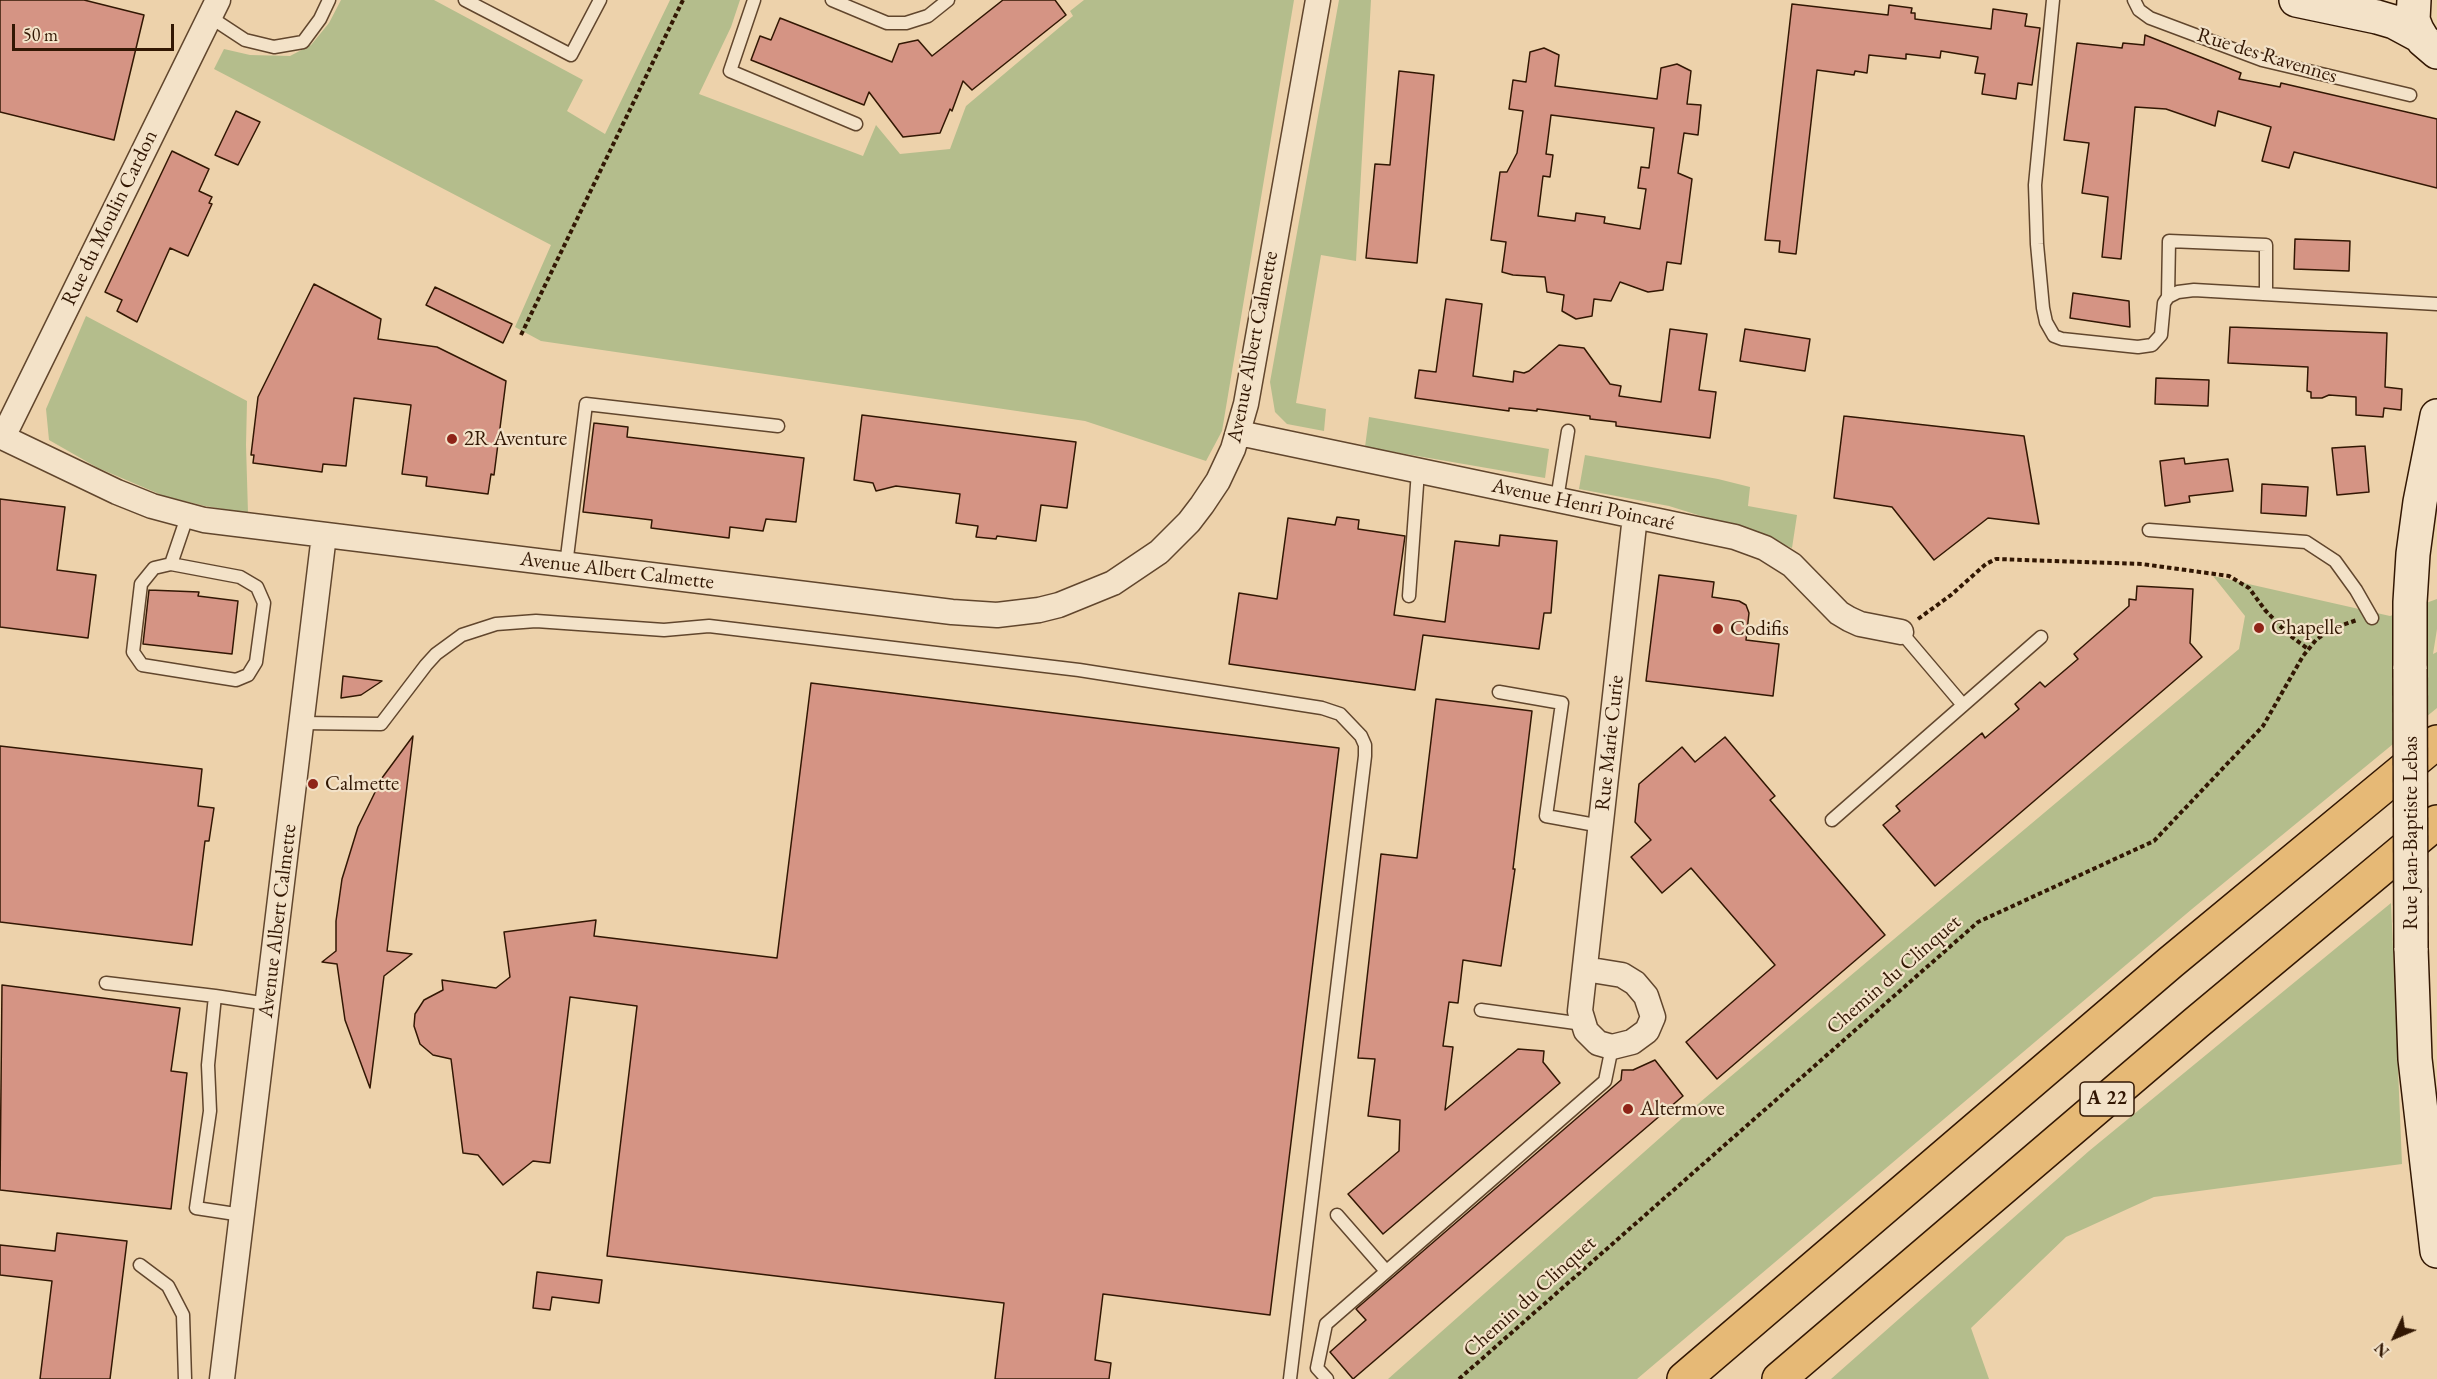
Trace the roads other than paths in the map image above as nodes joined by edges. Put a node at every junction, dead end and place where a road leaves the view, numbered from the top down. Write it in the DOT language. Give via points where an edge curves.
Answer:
graph roads {
  1 [pos="329,0"];
  2 [pos="465,0"];
  3 [pos="600,0"];
  4 [pos="754,0"];
  5 [pos="832,0"];
  6 [pos="948,0"];
  7 [pos="1318,0"];
  8 [pos="2053,0"];
  9 [pos="2134,0"];
  10 [pos="2296,0"];
  11 [pos="2414,0"];
  12 [pos="214,8"];
  13 [pos="2428,44"];
  14 [pos="2410,95"];
  15 [pos="856,124"];
  16 [pos="2266,294"];
  17 [pos="2168,297"];
  18 [pos="2437,304"];
  19 [pos="2437,416"];
  20 [pos="778,426"];
  21 [pos="1568,431"];
  22 [pos="1239,434"];
  23 [pos="1,436"];
  24 [pos="1418,471"];
  25 [pos="1557,499"];
  26 [pos="1635,516"];
  27 [pos="187,517"];
  28 [pos="2149,530"];
  29 [pos="324,535"];
  30 [pos="171,564"];
  31 [pos="566,565"];
  32 [pos="1409,596"];
  33 [pos="2372,618"];
  34 [pos="1901,632"];
  35 [pos="2041,637"];
  36 [pos="1498,692"];
  37 [pos="1963,705"];
  38 [pos="302,723"];
  39 [pos="2437,742"];
  40 [pos="1832,820"];
  41 [pos="2437,822"];
  42 [pos="1600,826"];
  43 [pos="1585,969"];
  44 [pos="106,983"];
  45 [pos="215,996"];
  46 [pos="268,1004"];
  47 [pos="1481,1010"];
  48 [pos="1584,1024"];
  49 [pos="1612,1047"];
  50 [pos="242,1215"];
  51 [pos="1337,1215"];
  52 [pos="1949,1234"];
  53 [pos="2437,1251"];
  54 [pos="140,1265"];
  55 [pos="1386,1271"];
  56 [pos="185,1379"];
  57 [pos="222,1379"];
  58 [pos="1290,1379"];
  59 [pos="1327,1379"];
  60 [pos="1684,1379"];
  61 [pos="1779,1379"];
  62 [pos="1798,1379"];
  1 -- 12 [label="lane" via="303,42 274,47 245,40"];
  2 -- 3 [label="lane" via="571,55"];
  4 -- 15 [label="lane" via="730,71"];
  5 -- 6 [label="lane" via="887,23 906,23 928,16"];
  7 -- 22 [label="street, Avenue Albert Calmette"];
  8 -- 17 [label="lane" via="2035,185 2042,292 2049,330 2062,339 2152,345 2161,335"];
  9 -- 14 [label="lane, Rue des Ravennes" via="2150,18 2262,60"];
  10 -- 13 [label="main road" via="2394,22"];
  11 -- 13 [label="main road" via="2413,20"];
  12 -- 23 [label="street, Rue du Moulin Cardon"];
  16 -- 17 [label="lane" via="2194,290"];
  16 -- 17 [label="lane" via="2266,245 2169,241"];
  16 -- 18 [label="lane"];
  19 -- 53 [label="main road, Rue Jean-Baptiste Lebas, bridge" via="2415,537 2410,602 2415,1059"];
  20 -- 31 [label="lane" via="586,404"];
  21 -- 25 [label="lane"];
  22 -- 24 [label="street, Avenue Henri Poincaré"];
  22 -- 31 [label="street, Avenue Albert Calmette" via="1227,465 1202,505 1159,552 1113,584 1039,610 977,615"];
  23 -- 27 [label="street" via="117,492"];
  24 -- 25 [label="street, Avenue Henri Poincaré"];
  24 -- 32 [label="lane"];
  25 -- 26 [label="street, Avenue Henri Poincaré"];
  26 -- 34 [label="street, Avenue Henri Poincaré" via="1753,542 1792,565 1839,613 1860,624"];
  26 -- 42 [label="street, Rue Marie Curie"];
  27 -- 29 [label="street"];
  27 -- 30 [label="lane"];
  28 -- 33 [label="lane" via="2306,542 2342,570"];
  29 -- 31 [label="street, Avenue Albert Calmette"];
  29 -- 38 [label="street, Avenue Albert Calmette"];
  30 -- 30 [label="lane" via="154,568 141,584 133,652 142,665 236,680 248,675 255,663 264,603 257,587 240,577"];
  34 -- 37 [label="lane"];
  35 -- 37 [label="lane"];
  36 -- 42 [label="lane" via="1562,703 1546,816"];
  37 -- 40 [label="lane"];
  38 -- 46 [label="street, Avenue Albert Calmette"];
  38 -- 58 [label="lane" via="381,724 436,654 462,635 496,624 536,621 664,630 709,626 1078,670 1340,714 1361,736 1365,756"];
  39 -- 60 [label="highway" via="2171,962"];
  41 -- 52 [label="highway, A 22"];
  42 -- 43 [label="street, Rue Marie Curie"];
  43 -- 48 [label="street, Rue Marie Curie" via="1580,1011"];
  43 -- 49 [label="street" via="1622,975 1646,996 1653,1017 1647,1031 1632,1042"];
  44 -- 45 [label="lane"];
  45 -- 46 [label="lane"];
  45 -- 50 [label="lane" via="208,1065 210,1111 196,1208"];
  46 -- 50 [label="street, Avenue Albert Calmette"];
  47 -- 48 [label="lane"];
  48 -- 49 [label="street" via="1598,1042"];
  49 -- 55 [label="lane" via="1605,1081"];
  50 -- 57 [label="street, Avenue Albert Calmette"];
  51 -- 55 [label="lane"];
  52 -- 61 [label="highway, A 22"];
  52 -- 62 [label="highway"];
  54 -- 56 [label="lane" via="168,1286 183,1315"];
  55 -- 59 [label="lane" via="1326,1324 1317,1368"];
}
